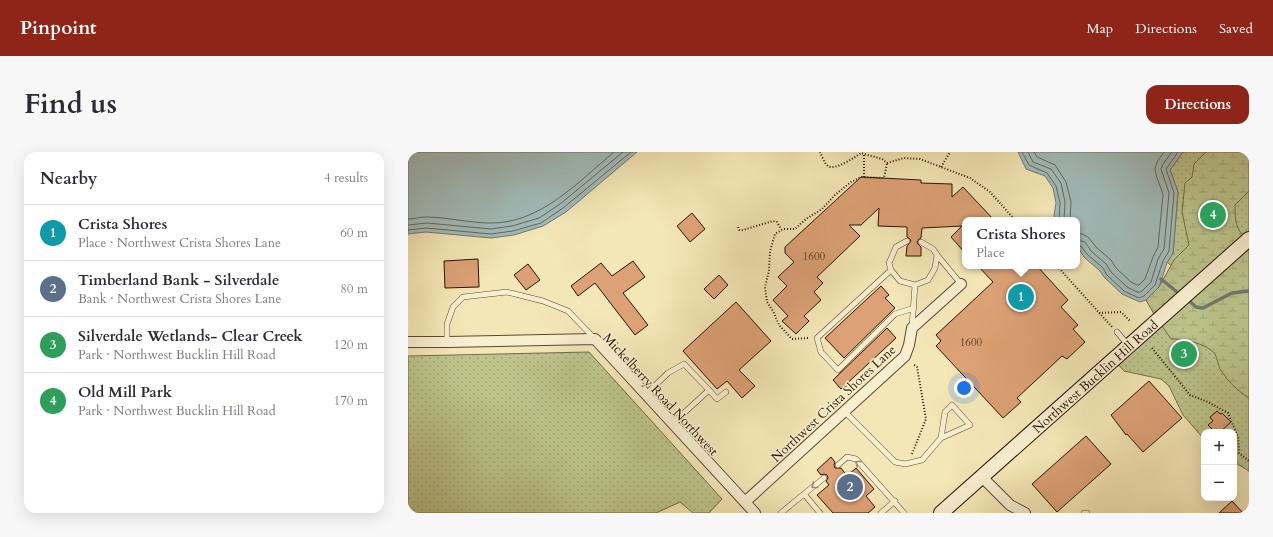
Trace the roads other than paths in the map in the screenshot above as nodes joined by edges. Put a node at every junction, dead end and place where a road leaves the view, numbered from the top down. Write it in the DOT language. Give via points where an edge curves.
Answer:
graph roads {
  1 [pos="1249,239"];
  2 [pos="907,241"];
  3 [pos="921,242"];
  4 [pos="937,255"];
  5 [pos="891,270"];
  6 [pos="961,284"];
  7 [pos="915,285"];
  8 [pos="914,308"];
  9 [pos="912,328"];
  10 [pos="1117,332"];
  11 [pos="595,340"];
  12 [pos="408,342"];
  13 [pos="447,342"];
  14 [pos="1128,346"];
  15 [pos="709,390"];
  16 [pos="726,392"];
  17 [pos="646,394"];
  18 [pos="845,412"];
  19 [pos="673,423"];
  20 [pos="941,438"];
  21 [pos="838,465"];
  22 [pos="982,477"];
  23 [pos="824,478"];
  24 [pos="804,494"];
  25 [pos="895,501"];
  26 [pos="746,502"];
  27 [pos="755,513"];
  28 [pos="781,513"];
  29 [pos="820,513"];
  30 [pos="881,513"];
  31 [pos="904,513"];
  32 [pos="941,513"];
  33 [pos="1025,513"];
  1 -- 14 [label="main road, Northwest Bucklin Hill Road"];
  2 -- 5 [label="lane" via="896,247 889,263"];
  3 -- 4 [label="lane" via="933,249"];
  4 -- 6 [label="lane"];
  4 -- 7 [label="lane" via="935,268 928,280"];
  5 -- 7 [label="lane" via="900,281"];
  5 -- 8 [label="lane" via="817,338 821,352 838,370 895,314"];
  6 -- 9 [label="street"];
  7 -- 8 [label="lane"];
  8 -- 9 [label="lane"];
  9 -- 18 [label="street, Northwest Crista Shores Lane" via="905,356"];
  10 -- 14 [label="lane"];
  11 -- 13 [label="street, Mickelberry Road Northwest"];
  11 -- 13 [label="lane" via="568,311 507,292 463,297 453,306"];
  11 -- 17 [label="street, Mickelberry Road Northwest"];
  12 -- 13 [label="street, Mickelberry Road Northwest"];
  14 -- 22 [label="main road, Northwest Bucklin Hill Road"];
  15 -- 16 [label="lane" via="717,399"];
  15 -- 17 [label="lane" via="684,364 668,373"];
  15 -- 19 [label="lane"];
  17 -- 19 [label="street, Mickelberry Road Northwest"];
  18 -- 20 [label="lane" via="895,462 905,464 922,460"];
  18 -- 26 [label="street, Northwest Crista Shores Lane"];
  19 -- 26 [label="street, Mickelberry Road Northwest"];
  20 -- 20 [label="lane" via="945,412 952,405 970,425"];
  25 -- 21 [label="lane, one-way" via="856,459 847,457"];
  22 -- 32 [label="main road, Northwest Bucklin Hill Road"];
  22 -- 33 [label="street" via="1010,505"];
  23 -- 24 [label="lane, one-way"];
  24 -- 28 [label="lane"];
  24 -- 29 [label="lane"];
  25 -- 30 [label="lane"];
  25 -- 31 [label="lane"];
  26 -- 27 [label="street, Mickelberry Road Northwest"];
}
